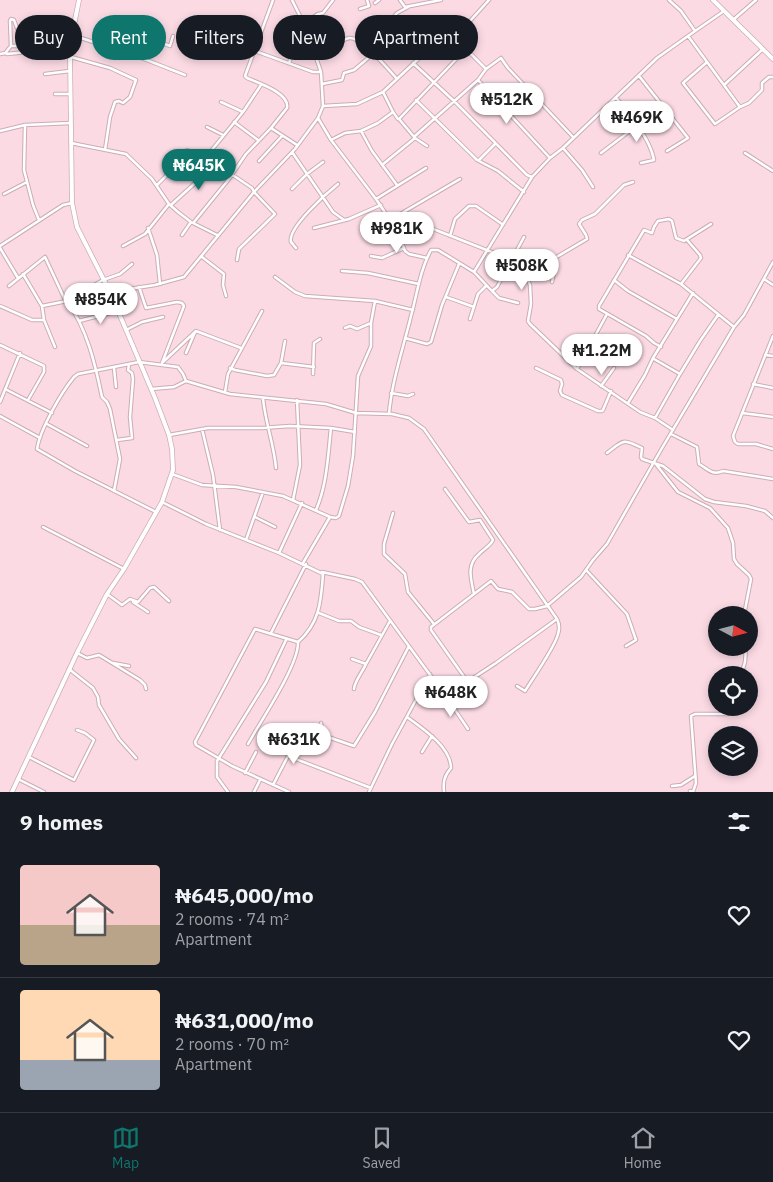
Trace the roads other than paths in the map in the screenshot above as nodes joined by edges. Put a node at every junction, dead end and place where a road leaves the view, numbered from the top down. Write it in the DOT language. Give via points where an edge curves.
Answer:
graph roads {
  1 [pos="79,0"];
  2 [pos="273,0"];
  3 [pos="292,0"];
  4 [pos="333,0"];
  5 [pos="367,0"];
  6 [pos="380,0"];
  7 [pos="400,0"];
  8 [pos="441,0"];
  9 [pos="489,0"];
  10 [pos="669,0"];
  11 [pos="713,0"];
  12 [pos="756,0"];
  13 [pos="375,3"];
  14 [pos="409,7"];
  15 [pos="360,9"];
  16 [pos="724,11"];
  17 [pos="76,15"];
  18 [pos="300,15"];
  19 [pos="316,15"];
  20 [pos="395,15"];
  21 [pos="476,15"];
  22 [pos="733,20"];
  23 [pos="15,23"];
  24 [pos="263,30"];
  25 [pos="695,31"];
  26 [pos="174,36"];
  27 [pos="688,36"];
  28 [pos="166,45"];
  29 [pos="11,46"];
  30 [pos="15,46"];
  31 [pos="763,49"];
  32 [pos="6,53"];
  33 [pos="15,53"];
  34 [pos="263,53"];
  35 [pos="0,54"];
  36 [pos="773,59"];
  37 [pos="70,60"];
  38 [pos="82,60"];
  39 [pos="149,60"];
  40 [pos="252,60"];
  41 [pos="291,60"];
  42 [pos="317,60"];
  43 [pos="366,60"];
  44 [pos="379,60"];
  45 [pos="416,60"];
  46 [pos="455,60"];
  47 [pos="477,60"];
  48 [pos="290,63"];
  49 [pos="413,63"];
  50 [pos="706,63"];
  51 [pos="486,69"];
  52 [pos="70,71"];
  53 [pos="320,72"];
  54 [pos="45,74"];
  55 [pos="185,74"];
  56 [pos="638,76"];
  57 [pos="773,77"];
  58 [pos="397,79"];
  59 [pos="478,80"];
  60 [pos="434,82"];
  61 [pos="322,84"];
  62 [pos="262,85"];
  63 [pos="724,85"];
  64 [pos="383,92"];
  65 [pos="55,94"];
  66 [pos="70,94"];
  67 [pos="616,98"];
  68 [pos="416,100"];
  69 [pos="454,101"];
  70 [pos="221,102"];
  71 [pos="323,106"];
  72 [pos="740,107"];
  73 [pos="243,112"];
  74 [pos="393,112"];
  75 [pos="318,118"];
  76 [pos="672,118"];
  77 [pos="399,119"];
  78 [pos="436,119"];
  79 [pos="234,122"];
  80 [pos="70,123"];
  81 [pos="636,123"];
  82 [pos="25,125"];
  83 [pos="207,127"];
  84 [pos="271,128"];
  85 [pos="641,130"];
  86 [pos="0,131"];
  87 [pos="361,131"];
  88 [pos="223,135"];
  89 [pos="282,136"];
  90 [pos="415,137"];
  91 [pos="574,137"];
  92 [pos="258,140"];
  93 [pos="331,140"];
  94 [pos="71,143"];
  95 [pos="495,144"];
  96 [pos="297,146"];
  97 [pos="427,146"];
  98 [pos="563,148"];
  99 [pos="105,150"];
  100 [pos="292,151"];
  101 [pos="667,151"];
  102 [pos="601,153"];
  103 [pos="745,153"];
  104 [pos="206,157"];
  105 [pos="550,158"];
  106 [pos="259,161"];
  107 [pos="478,161"];
  108 [pos="323,162"];
  109 [pos="641,163"];
  110 [pos="216,164"];
  111 [pos="382,165"];
  112 [pos="426,168"];
  113 [pos="773,171"];
  114 [pos="307,174"];
  115 [pos="232,175"];
  116 [pos="532,177"];
  117 [pos="460,179"];
  118 [pos="27,182"];
  119 [pos="634,182"];
  120 [pos="338,184"];
  121 [pos="157,185"];
  122 [pos="397,185"];
  123 [pos="593,187"];
  124 [pos="292,189"];
  125 [pos="254,192"];
  126 [pos="524,192"];
  127 [pos="4,194"];
  128 [pos="322,198"];
  129 [pos="376,199"];
  130 [pos="72,203"];
  131 [pos="170,204"];
  132 [pos="381,205"];
  133 [pos="400,215"];
  134 [pos="39,220"];
  135 [pos="344,220"];
  136 [pos="390,220"];
  137 [pos="192,222"];
  138 [pos="502,224"];
  139 [pos="711,224"];
  140 [pos="452,227"];
  141 [pos="148,228"];
  142 [pos="314,228"];
  143 [pos="442,233"];
  144 [pos="182,235"];
  145 [pos="217,235"];
  146 [pos="450,236"];
  147 [pos="524,237"];
  148 [pos="687,240"];
  149 [pos="123,246"];
  150 [pos="0,247"];
  151 [pos="296,248"];
  152 [pos="404,248"];
  153 [pos="488,250"];
  154 [pos="628,255"];
  155 [pos="202,256"];
  156 [pos="371,256"];
  157 [pos="427,258"];
  158 [pos="552,258"];
  159 [pos="237,260"];
  160 [pos="512,260"];
  161 [pos="132,264"];
  162 [pos="459,264"];
  163 [pos="773,264"];
  164 [pos="342,271"];
  165 [pos="474,272"];
  166 [pos="24,274"];
  167 [pos="526,275"];
  168 [pos="275,277"];
  169 [pos="18,278"];
  170 [pos="764,279"];
  171 [pos="104,280"];
  172 [pos="614,280"];
  173 [pos="552,282"];
  174 [pos="160,284"];
  175 [pos="419,284"];
  176 [pos="681,284"];
  177 [pos="773,285"];
  178 [pos="9,286"];
  179 [pos="486,286"];
  180 [pos="139,287"];
  181 [pos="492,291"];
  182 [pos="110,292"];
  183 [pos="693,293"];
  184 [pos="226,296"];
  185 [pos="446,297"];
  186 [pos="374,301"];
  187 [pos="66,302"];
  188 [pos="518,302"];
  189 [pos="0,306"];
  190 [pos="42,306"];
  191 [pos="474,307"];
  192 [pos="413,310"];
  193 [pos="118,311"];
  194 [pos="262,311"];
  195 [pos="607,314"];
  196 [pos="718,315"];
  197 [pos="162,317"];
  198 [pos="470,319"];
  199 [pos="677,319"];
  200 [pos="44,320"];
  201 [pos="79,321"];
  202 [pos="371,323"];
  203 [pos="734,327"];
  204 [pos="346,328"];
  205 [pos="126,330"];
  206 [pos="196,330"];
  207 [pos="773,336"];
  208 [pos="405,338"];
  209 [pos="320,339"];
  210 [pos="285,341"];
  211 [pos="0,345"];
  212 [pos="55,347"];
  213 [pos="662,347"];
  214 [pos="241,348"];
  215 [pos="20,353"];
  216 [pos="186,353"];
  217 [pos="765,355"];
  218 [pos="773,356"];
  219 [pos="653,358"];
  220 [pos="139,362"];
  221 [pos="281,363"];
  222 [pos="162,364"];
  223 [pos="129,365"];
  224 [pos="314,367"];
  225 [pos="114,368"];
  226 [pos="230,368"];
  227 [pos="536,368"];
  228 [pos="577,368"];
  229 [pos="614,368"];
  230 [pos="97,371"];
  231 [pos="313,374"];
  232 [pos="680,374"];
  233 [pos="186,382"];
  234 [pos="753,384"];
  235 [pos="601,386"];
  236 [pos="116,388"];
  237 [pos="773,388"];
  238 [pos="5,389"];
  239 [pos="151,389"];
  240 [pos="611,391"];
  241 [pos="224,392"];
  242 [pos="390,393"];
  243 [pos="413,394"];
  244 [pos="263,398"];
  245 [pos="28,400"];
  246 [pos="297,400"];
  247 [pos="0,402"];
  248 [pos="628,403"];
  249 [pos="52,413"];
  250 [pos="356,413"];
  251 [pos="742,413"];
  252 [pos="389,414"];
  253 [pos="0,416"];
  254 [pos="773,417"];
  255 [pos="655,418"];
  256 [pos="47,424"];
  257 [pos="299,426"];
  258 [pos="268,427"];
  259 [pos="331,428"];
  260 [pos="202,429"];
  261 [pos="355,432"];
  262 [pos="672,432"];
  263 [pos="168,435"];
  264 [pos="40,438"];
  265 [pos="117,440"];
  266 [pos="87,446"];
  267 [pos="773,448"];
  268 [pos="607,453"];
  269 [pos="654,462"];
  270 [pos="276,468"];
  271 [pos="172,474"];
  272 [pos="773,479"];
  273 [pos="214,486"];
  274 [pos="445,489"];
  275 [pos="114,492"];
  276 [pos="262,492"];
  277 [pos="293,500"];
  278 [pos="162,502"];
  279 [pos="302,503"];
  280 [pos="316,510"];
  281 [pos="773,511"];
  282 [pos="156,512"];
  283 [pos="393,513"];
  284 [pos="772,516"];
  285 [pos="255,517"];
  286 [pos="330,517"];
  287 [pos="42,527"];
  288 [pos="275,527"];
  289 [pos="220,530"];
  290 [pos="246,540"];
  291 [pos="279,553"];
  292 [pos="304,564"];
  293 [pos="124,570"];
  294 [pos="587,571"];
  295 [pos="322,572"];
  296 [pos="107,594"];
  297 [pos="474,594"];
  298 [pos="130,599"];
  299 [pos="169,601"];
  300 [pos="547,606"];
  301 [pos="746,606"];
  302 [pos="148,612"];
  303 [pos="319,613"];
  304 [pos="557,619"];
  305 [pos="390,621"];
  306 [pos="434,624"];
  307 [pos="271,633"];
  308 [pos="381,635"];
  309 [pos="286,640"];
  310 [pos="298,642"];
  311 [pos="409,645"];
  312 [pos="626,646"];
  313 [pos="77,653"];
  314 [pos="352,659"];
  315 [pos="112,662"];
  316 [pos="366,664"];
  317 [pos="129,666"];
  318 [pos="69,669"];
  319 [pos="430,674"];
  320 [pos="467,682"];
  321 [pos="517,686"];
  322 [pos="146,689"];
  323 [pos="354,689"];
  324 [pos="447,698"];
  325 [pos="708,714"];
  326 [pos="407,717"];
  327 [pos="321,723"];
  328 [pos="468,729"];
  329 [pos="77,730"];
  330 [pos="296,736"];
  331 [pos="432,736"];
  332 [pos="248,744"];
  333 [pos="256,752"];
  334 [pos="422,752"];
  335 [pos="288,756"];
  336 [pos="28,757"];
  337 [pos="219,757"];
  338 [pos="136,758"];
  339 [pos="245,772"];
  340 [pos="696,776"];
  341 [pos="18,779"];
  342 [pos="260,780"];
  343 [pos="273,785"];
  344 [pos="672,786"];
  345 [pos="371,788"];
  346 [pos="690,791"];
  347 [pos="12,792"];
  348 [pos="44,792"];
  349 [pos="228,792"];
  350 [pos="254,792"];
  351 [pos="289,792"];
  352 [pos="369,792"];
  353 [pos="444,792"];
  1 -- 17 [label="main road"];
  2 -- 24 [label="street"];
  3 -- 18 [label="street"];
  4 -- 19 [label="street" via="323,13"];
  5 -- 15 [label="street" via="368,6"];
  6 -- 13 [label="street"];
  7 -- 14 [label="street"];
  8 -- 14 [label="street"];
  9 -- 21 [label="street"];
  10 -- 25 [label="street"];
  11 -- 16 [label="main road"];
  12 -- 22 [label="street"];
  14 -- 20 [label="street"];
  16 -- 22 [label="main road"];
  16 -- 25 [label="street"];
  22 -- 31 [label="main road"];
  23 -- 29 [label="street" via="10,20"];
  25 -- 27 [label="street"];
  26 -- 28 [label="street" via="169,46"];
  27 -- 50 [label="street"];
  27 -- 56 [label="street"];
  29 -- 30 [label="street"];
  29 -- 32 [label="street"];
  31 -- 36 [label="main road"];
  31 -- 63 [label="street"];
  32 -- 33 [label="street"];
  32 -- 35 [label="street"];
  34 -- 48 [label="street"];
  37 -- 52 [label="main road"];
  38 -- 99 [label="street" via="136,80 128,100 115,102"];
  39 -- 55 [label="street"];
  40 -- 62 [label="street" via="245,76"];
  41 -- 48 [label="street"];
  42 -- 53 [label="street"];
  43 -- 61 [label="street" via="342,75 342,80"];
  44 -- 58 [label="street"];
  45 -- 49 [label="street"];
  46 -- 60 [label="street"];
  47 -- 51 [label="street"];
  48 -- 53 [label="street"];
  49 -- 58 [label="street"];
  49 -- 60 [label="street"];
  50 -- 63 [label="street"];
  50 -- 72 [label="street" via="683,83 715,124"];
  51 -- 59 [label="street"];
  51 -- 91 [label="street" via="501,58"];
  52 -- 54 [label="street"];
  52 -- 66 [label="main road"];
  53 -- 61 [label="street"];
  56 -- 67 [label="street"];
  56 -- 76 [label="street"];
  57 -- 72 [label="street" via="762,83 762,90 749,103"];
  58 -- 64 [label="street"];
  59 -- 69 [label="street"];
  59 -- 105 [label="street"];
  60 -- 68 [label="street"];
  60 -- 69 [label="street"];
  61 -- 71 [label="street"];
  62 -- 73 [label="street"];
  62 -- 84 [label="street" via="280,93 288,105"];
  63 -- 72 [label="street"];
  64 -- 71 [label="street" via="356,104"];
  64 -- 74 [label="street"];
  65 -- 66 [label="street"];
  66 -- 80 [label="main road"];
  67 -- 81 [label="street"];
  67 -- 91 [label="street"];
  68 -- 77 [label="street"];
  68 -- 78 [label="street"];
  69 -- 78 [label="street"];
  69 -- 95 [label="street"];
  70 -- 73 [label="street"];
  71 -- 75 [label="street"];
  73 -- 79 [label="street"];
  74 -- 77 [label="street"];
  74 -- 87 [label="street" via="378,124"];
  75 -- 93 [label="street"];
  75 -- 96 [label="street"];
  76 -- 85 [label="street"];
  76 -- 101 [label="street" via="688,138"];
  77 -- 90 [label="street"];
  78 -- 90 [label="street"];
  78 -- 107 [label="street"];
  79 -- 88 [label="street"];
  79 -- 92 [label="street"];
  80 -- 82 [label="street"];
  80 -- 94 [label="main road"];
  81 -- 85 [label="street"];
  81 -- 102 [label="street"];
  82 -- 86 [label="street"];
  82 -- 118 [label="street" via="24,170"];
  83 -- 88 [label="street"];
  84 -- 89 [label="street"];
  84 -- 92 [label="street"];
  85 -- 109 [label="street" via="652,149 654,160"];
  87 -- 93 [label="street" via="344,133"];
  87 -- 111 [label="street"];
  88 -- 104 [label="street"];
  89 -- 96 [label="street"];
  89 -- 106 [label="street"];
  90 -- 97 [label="street"];
  90 -- 111 [label="street"];
  91 -- 98 [label="street"];
  92 -- 115 [label="street"];
  93 -- 129 [label="street"];
  94 -- 99 [label="street"];
  94 -- 130 [label="main road"];
  95 -- 107 [label="street"];
  95 -- 116 [label="street"];
  96 -- 100 [label="street"];
  98 -- 105 [label="street"];
  98 -- 123 [label="street"];
  99 -- 121 [label="street" via="126,154"];
  100 -- 114 [label="street"];
  100 -- 125 [label="street"];
  103 -- 113 [label="street"];
  104 -- 110 [label="street"];
  104 -- 121 [label="street" via="187,150"];
  105 -- 116 [label="street"];
  107 -- 126 [label="street" via="498,171"];
  108 -- 114 [label="street"];
  110 -- 115 [label="street"];
  110 -- 131 [label="street"];
  111 -- 122 [label="street"];
  112 -- 122 [label="street"];
  114 -- 124 [label="street"];
  114 -- 128 [label="street"];
  115 -- 125 [label="street"];
  115 -- 137 [label="street"];
  116 -- 126 [label="street"];
  117 -- 133 [label="street"];
  118 -- 127 [label="street"];
  118 -- 134 [label="street"];
  119 -- 158 [label="street" via="624,186 595,214 582,220 579,224 587,239"];
  120 -- 128 [label="street"];
  121 -- 131 [label="street"];
  122 -- 129 [label="street"];
  125 -- 145 [label="street"];
  125 -- 159 [label="street" via="275,215 239,249"];
  126 -- 138 [label="street"];
  128 -- 135 [label="street"];
  128 -- 151 [label="street" via="304,216 292,235 291,242"];
  129 -- 132 [label="street"];
  130 -- 134 [label="street"];
  130 -- 171 [label="main road" via="77,227"];
  131 -- 137 [label="street"];
  131 -- 141 [label="street"];
  132 -- 135 [label="street"];
  132 -- 136 [label="street"];
  133 -- 136 [label="street"];
  133 -- 143 [label="street"];
  134 -- 150 [label="street"];
  135 -- 142 [label="street"];
  136 -- 152 [label="street"];
  137 -- 144 [label="street"];
  137 -- 145 [label="street"];
  138 -- 140 [label="street" via="472,205 458,216"];
  138 -- 153 [label="street"];
  139 -- 148 [label="street"];
  140 -- 143 [label="street"];
  140 -- 146 [label="street"];
  141 -- 149 [label="street" via="140,238"];
  141 -- 174 [label="street" via="157,255"];
  143 -- 146 [label="street"];
  145 -- 155 [label="street"];
  146 -- 153 [label="street"];
  147 -- 160 [label="street"];
  148 -- 154 [label="street" via="676,238 670,219 658,221 652,233 644,231"];
  148 -- 176 [label="street" via="701,257"];
  150 -- 169 [label="street"];
  152 -- 156 [label="street" via="382,258"];
  152 -- 157 [label="street" via="408,254"];
  153 -- 160 [label="street"];
  153 -- 165 [label="street"];
  154 -- 172 [label="street"];
  154 -- 176 [label="street"];
  155 -- 174 [label="street" via="184,277"];
  155 -- 184 [label="street" via="224,274"];
  157 -- 162 [label="street" via="435,249"];
  157 -- 175 [label="street"];
  158 -- 167 [label="street"];
  158 -- 173 [label="street" via="555,268"];
  160 -- 167 [label="street"];
  160 -- 181 [label="street"];
  161 -- 171 [label="street" via="120,274"];
  162 -- 165 [label="street"];
  162 -- 185 [label="street"];
  163 -- 170 [label="street"];
  164 -- 175 [label="street"];
  165 -- 179 [label="street"];
  166 -- 169 [label="street"];
  166 -- 187 [label="street" via="45,257"];
  166 -- 190 [label="street"];
  167 -- 228 [label="street" via="531,290 528,321"];
  168 -- 186 [label="street" via="305,296"];
  169 -- 178 [label="street"];
  170 -- 177 [label="street"];
  170 -- 203 [label="street"];
  171 -- 182 [label="main road"];
  171 -- 187 [label="street"];
  172 -- 195 [label="street" via="599,306"];
  172 -- 199 [label="street"];
  174 -- 180 [label="street"];
  175 -- 192 [label="street"];
  176 -- 183 [label="street"];
  179 -- 181 [label="street"];
  179 -- 191 [label="street" via="478,294"];
  180 -- 182 [label="street"];
  180 -- 222 [label="street" via="146,308 177,302 184,306"];
  181 -- 188 [label="street" via="499,298"];
  182 -- 193 [label="main road"];
  183 -- 196 [label="street"];
  183 -- 199 [label="street"];
  185 -- 191 [label="street"];
  185 -- 208 [label="street" via="431,342 427,344"];
  186 -- 192 [label="street"];
  186 -- 202 [label="street"];
  187 -- 190 [label="street"];
  187 -- 201 [label="street"];
  189 -- 200 [label="street" via="32,320"];
  190 -- 200 [label="street"];
  191 -- 198 [label="street"];
  192 -- 208 [label="street"];
  193 -- 201 [label="street"];
  193 -- 205 [label="main road"];
  194 -- 214 [label="street"];
  195 -- 213 [label="street"];
  195 -- 228 [label="street"];
  196 -- 203 [label="street"];
  196 -- 232 [label="street"];
  197 -- 205 [label="street"];
  199 -- 213 [label="street"];
  200 -- 212 [label="street"];
  201 -- 230 [label="street"];
  202 -- 204 [label="street" via="356,329"];
  202 -- 250 [label="street" via="371,346 358,376"];
  203 -- 262 [label="street"];
  205 -- 220 [label="main road"];
  206 -- 214 [label="street"];
  206 -- 216 [label="street"];
  206 -- 222 [label="street"];
  207 -- 217 [label="street"];
  208 -- 242 [label="street"];
  209 -- 224 [label="street" via="314,343"];
  210 -- 221 [label="street"];
  211 -- 215 [label="street"];
  213 -- 219 [label="street"];
  214 -- 226 [label="street"];
  215 -- 238 [label="street"];
  215 -- 245 [label="street" via="45,369"];
  217 -- 218 [label="street"];
  217 -- 234 [label="street"];
  219 -- 232 [label="street"];
  219 -- 248 [label="street"];
  220 -- 222 [label="street"];
  220 -- 223 [label="street"];
  220 -- 239 [label="main road"];
  221 -- 224 [label="street"];
  221 -- 226 [label="street" via="271,376"];
  222 -- 233 [label="street" via="178,367"];
  223 -- 225 [label="street"];
  223 -- 265 [label="street" via="133,379 132,438"];
  224 -- 231 [label="street"];
  225 -- 230 [label="street"];
  225 -- 236 [label="street"];
  226 -- 241 [label="street"];
  227 -- 240 [label="street" via="561,380 562,395 598,411 602,412"];
  228 -- 235 [label="street"];
  229 -- 235 [label="street"];
  230 -- 249 [label="street" via="74,377"];
  230 -- 265 [label="street"];
  232 -- 255 [label="street"];
  233 -- 239 [label="street" via="174,387"];
  233 -- 241 [label="street"];
  234 -- 237 [label="street"];
  234 -- 251 [label="street"];
  235 -- 240 [label="street"];
  238 -- 245 [label="street"];
  238 -- 247 [label="street"];
  239 -- 263 [label="main road"];
  240 -- 248 [label="street"];
  241 -- 244 [label="street"];
  242 -- 243 [label="street"];
  242 -- 252 [label="street"];
  244 -- 246 [label="street"];
  244 -- 258 [label="street"];
  245 -- 249 [label="street"];
  246 -- 250 [label="street"];
  246 -- 257 [label="street"];
  248 -- 255 [label="street"];
  249 -- 256 [label="street"];
  250 -- 252 [label="street"];
  250 -- 261 [label="street"];
  251 -- 254 [label="street"];
  251 -- 267 [label="street" via="733,436 735,442"];
  252 -- 300 [label="street" via="409,418 424,429"];
  253 -- 264 [label="street"];
  255 -- 262 [label="street"];
  256 -- 264 [label="street"];
  256 -- 266 [label="street"];
  257 -- 258 [label="street"];
  257 -- 259 [label="street"];
  257 -- 277 [label="street" via="299,476"];
  258 -- 260 [label="street"];
  258 -- 270 [label="street"];
  259 -- 261 [label="street"];
  259 -- 280 [label="street" via="324,484"];
  260 -- 263 [label="street"];
  260 -- 273 [label="street"];
  261 -- 286 [label="street" via="343,506 339,516"];
  262 -- 269 [label="street"];
  262 -- 272 [label="street" via="697,447 699,464 713,474 723,471"];
  263 -- 271 [label="main road" via="172,449"];
  264 -- 275 [label="street" via="38,450"];
  265 -- 275 [label="street" via="120,459"];
  268 -- 269 [label="street" via="628,441 642,448 642,459"];
  269 -- 284 [label="street" via="705,499 746,506"];
  269 -- 294 [label="street" via="607,544"];
  269 -- 301 [label="street" via="678,492 710,508 728,528 734,558 751,579"];
  271 -- 273 [label="street" via="196,484"];
  271 -- 278 [label="main road"];
  273 -- 276 [label="street"];
  273 -- 289 [label="street"];
  274 -- 297 [label="street" via="469,522 480,520 494,540 471,564"];
  275 -- 282 [label="street"];
  276 -- 277 [label="street"];
  276 -- 285 [label="street"];
  277 -- 279 [label="street"];
  278 -- 282 [label="main road"];
  278 -- 289 [label="street"];
  279 -- 280 [label="street"];
  279 -- 291 [label="street"];
  280 -- 286 [label="street"];
  281 -- 284 [label="street"];
  282 -- 293 [label="main road"];
  283 -- 306 [label="street" via="384,554 405,574 408,592"];
  285 -- 288 [label="street"];
  285 -- 290 [label="street"];
  286 -- 292 [label="street"];
  287 -- 293 [label="street"];
  289 -- 290 [label="street"];
  290 -- 291 [label="street"];
  291 -- 292 [label="street"];
  292 -- 295 [label="street"];
  292 -- 307 [label="street"];
  293 -- 296 [label="main road"];
  294 -- 300 [label="street"];
  294 -- 312 [label="street" via="627,614 636,640"];
  295 -- 303 [label="street"];
  295 -- 305 [label="street" via="362,582"];
  296 -- 298 [label="street" via="122,605"];
  296 -- 313 [label="main road"];
  297 -- 300 [label="street" via="491,581 498,588 512,592 529,609"];
  297 -- 306 [label="street"];
  298 -- 299 [label="street" via="138,602 154,587"];
  298 -- 302 [label="street"];
  300 -- 304 [label="street"];
  303 -- 308 [label="street" via="340,621 351,621"];
  303 -- 310 [label="street"];
  304 -- 320 [label="street"];
  304 -- 321 [label="street" via="558,636 547,655 525,691"];
  305 -- 308 [label="street"];
  305 -- 311 [label="street"];
  306 -- 320 [label="street" via="431,630"];
  307 -- 309 [label="street"];
  307 -- 337 [label="street" via="256,629 196,739 196,745"];
  308 -- 316 [label="street"];
  309 -- 310 [label="street"];
  309 -- 337 [label="street" via="266,682"];
  310 -- 332 [label="street" via="286,679"];
  311 -- 319 [label="street"];
  311 -- 327 [label="street" via="354,746 325,736"];
  313 -- 315 [label="street" via="86,658 100,655"];
  313 -- 318 [label="main road"];
  314 -- 316 [label="street"];
  315 -- 317 [label="street"];
  315 -- 322 [label="street" via="140,680"];
  316 -- 323 [label="street"];
  318 -- 336 [label="main road"];
  318 -- 338 [label="street" via="93,688 119,739"];
  319 -- 324 [label="street"];
  319 -- 326 [label="street"];
  320 -- 324 [label="street"];
  324 -- 328 [label="street"];
  325 -- 340 [label="street" via="691,716"];
  326 -- 331 [label="street"];
  326 -- 345 [label="street"];
  329 -- 336 [label="street" via="94,740 74,780"];
  330 -- 335 [label="street"];
  331 -- 334 [label="street"];
  331 -- 353 [label="street" via="451,763 443,783"];
  333 -- 339 [label="street"];
  335 -- 343 [label="street"];
  335 -- 345 [label="street"];
  336 -- 341 [label="main road"];
  337 -- 339 [label="street"];
  337 -- 349 [label="street" via="217,777"];
  339 -- 342 [label="street"];
  340 -- 344 [label="street" via="681,785"];
  340 -- 346 [label="street" via="695,790"];
  341 -- 347 [label="main road"];
  341 -- 348 [label="street"];
  342 -- 343 [label="street"];
  342 -- 350 [label="street"];
  343 -- 351 [label="street"];
  345 -- 352 [label="street"];
}
